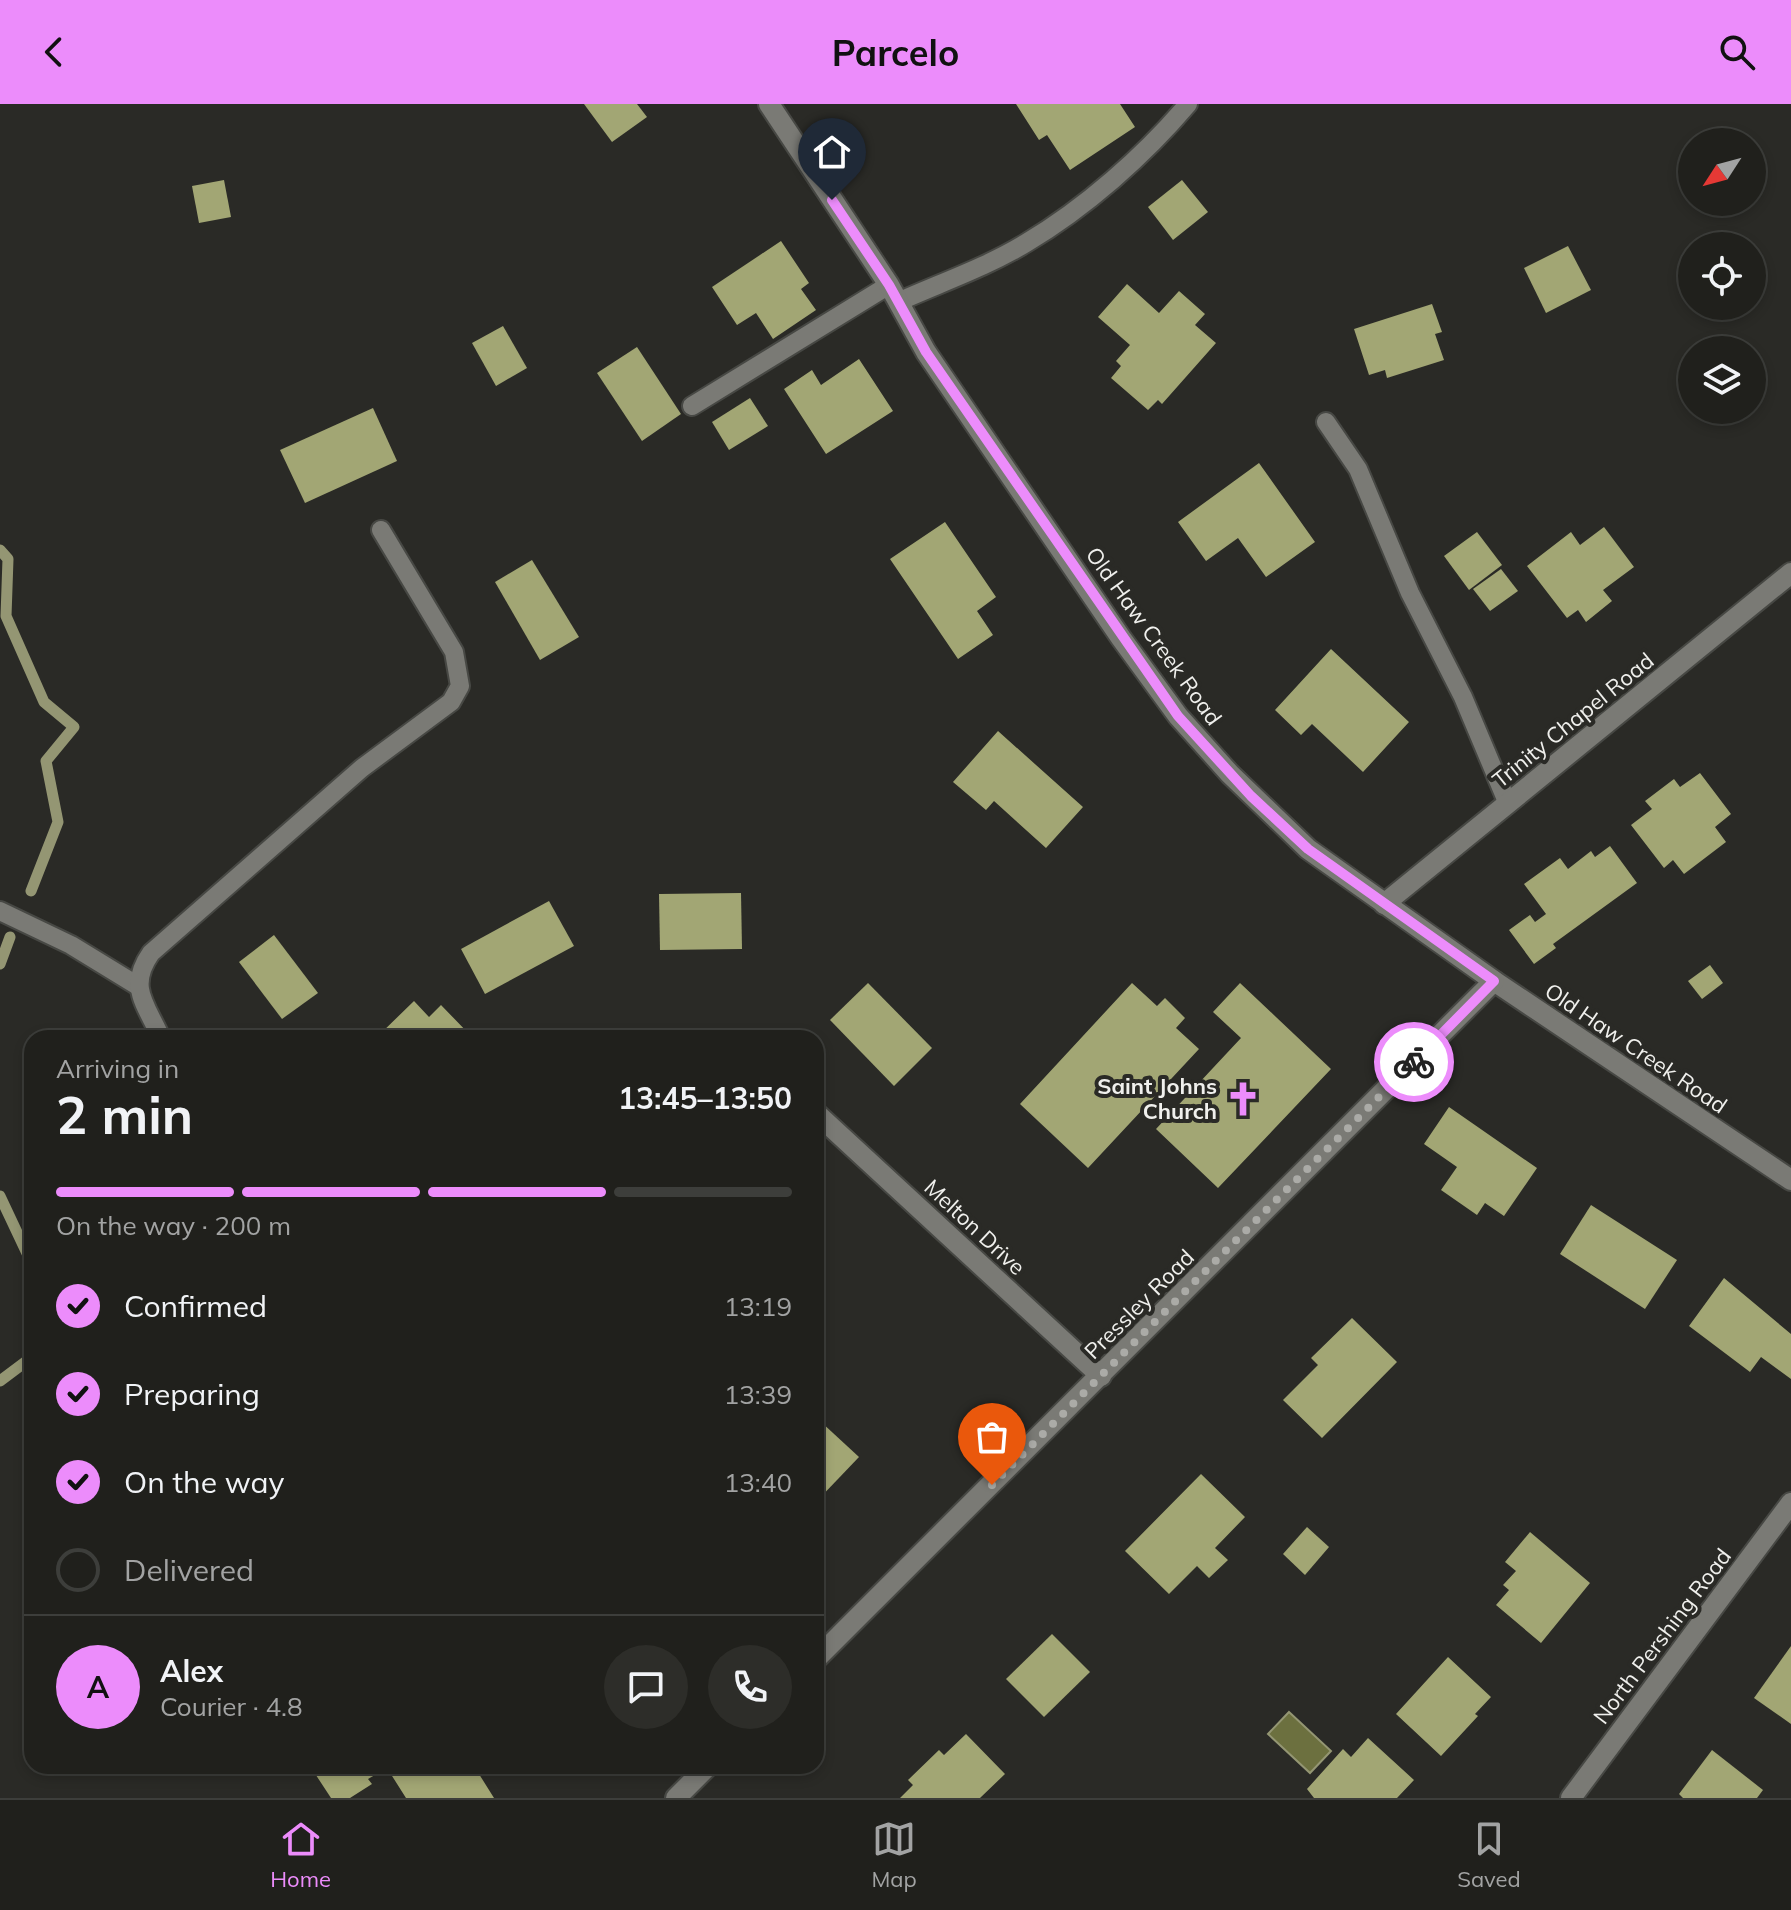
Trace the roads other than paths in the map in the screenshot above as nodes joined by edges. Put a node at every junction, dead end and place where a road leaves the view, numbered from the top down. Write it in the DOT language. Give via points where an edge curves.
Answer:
graph roads {
  1 [pos="769,104"];
  2 [pos="1188,104"];
  3 [pos="894,293"];
  4 [pos="692,406"];
  5 [pos="1326,422"];
  6 [pos="381,530"];
  7 [pos="1791,573"];
  8 [pos="1508,804"];
  9 [pos="1384,904"];
  10 [pos="0,911"];
  11 [pos="1494,981"];
  12 [pos="138,986"];
  13 [pos="157,1030"];
  14 [pos="824,1120"];
  15 [pos="1791,1180"];
  16 [pos="1101,1376"];
  17 [pos="1791,1503"];
  18 [pos="824,1651"];
  19 [pos="700,1774"];
  20 [pos="676,1798"];
  21 [pos="1571,1798"];
  1 -- 3 [label="street, Old Haw Creek Road"];
  2 -- 3 [label="lane" via="1097,191 1026,244"];
  3 -- 4 [label="lane"];
  3 -- 9 [label="street, Old Haw Creek Road" via="926,352 1178,716 1272,817"];
  5 -- 8 [label="lane" via="1358,469"];
  6 -- 12 [label="lane" via="454,652 460,686 451,702 362,768 151,953 139,970"];
  7 -- 8 [label="street, Trinity Chapel Road"];
  8 -- 9 [label="street, Trinity Chapel Road"];
  9 -- 11 [label="street, Old Haw Creek Road"];
  10 -- 12 [label="lane" via="71,945"];
  11 -- 15 [label="street, Old Haw Creek Road"];
  11 -- 16 [label="street, Pressley Road"];
  12 -- 13 [label="lane"];
  14 -- 16 [label="street, Melton Drive"];
  16 -- 18 [label="street, Pressley Road"];
  17 -- 21 [label="street, North Pershing Road"];
  19 -- 20 [label="street"];
}
